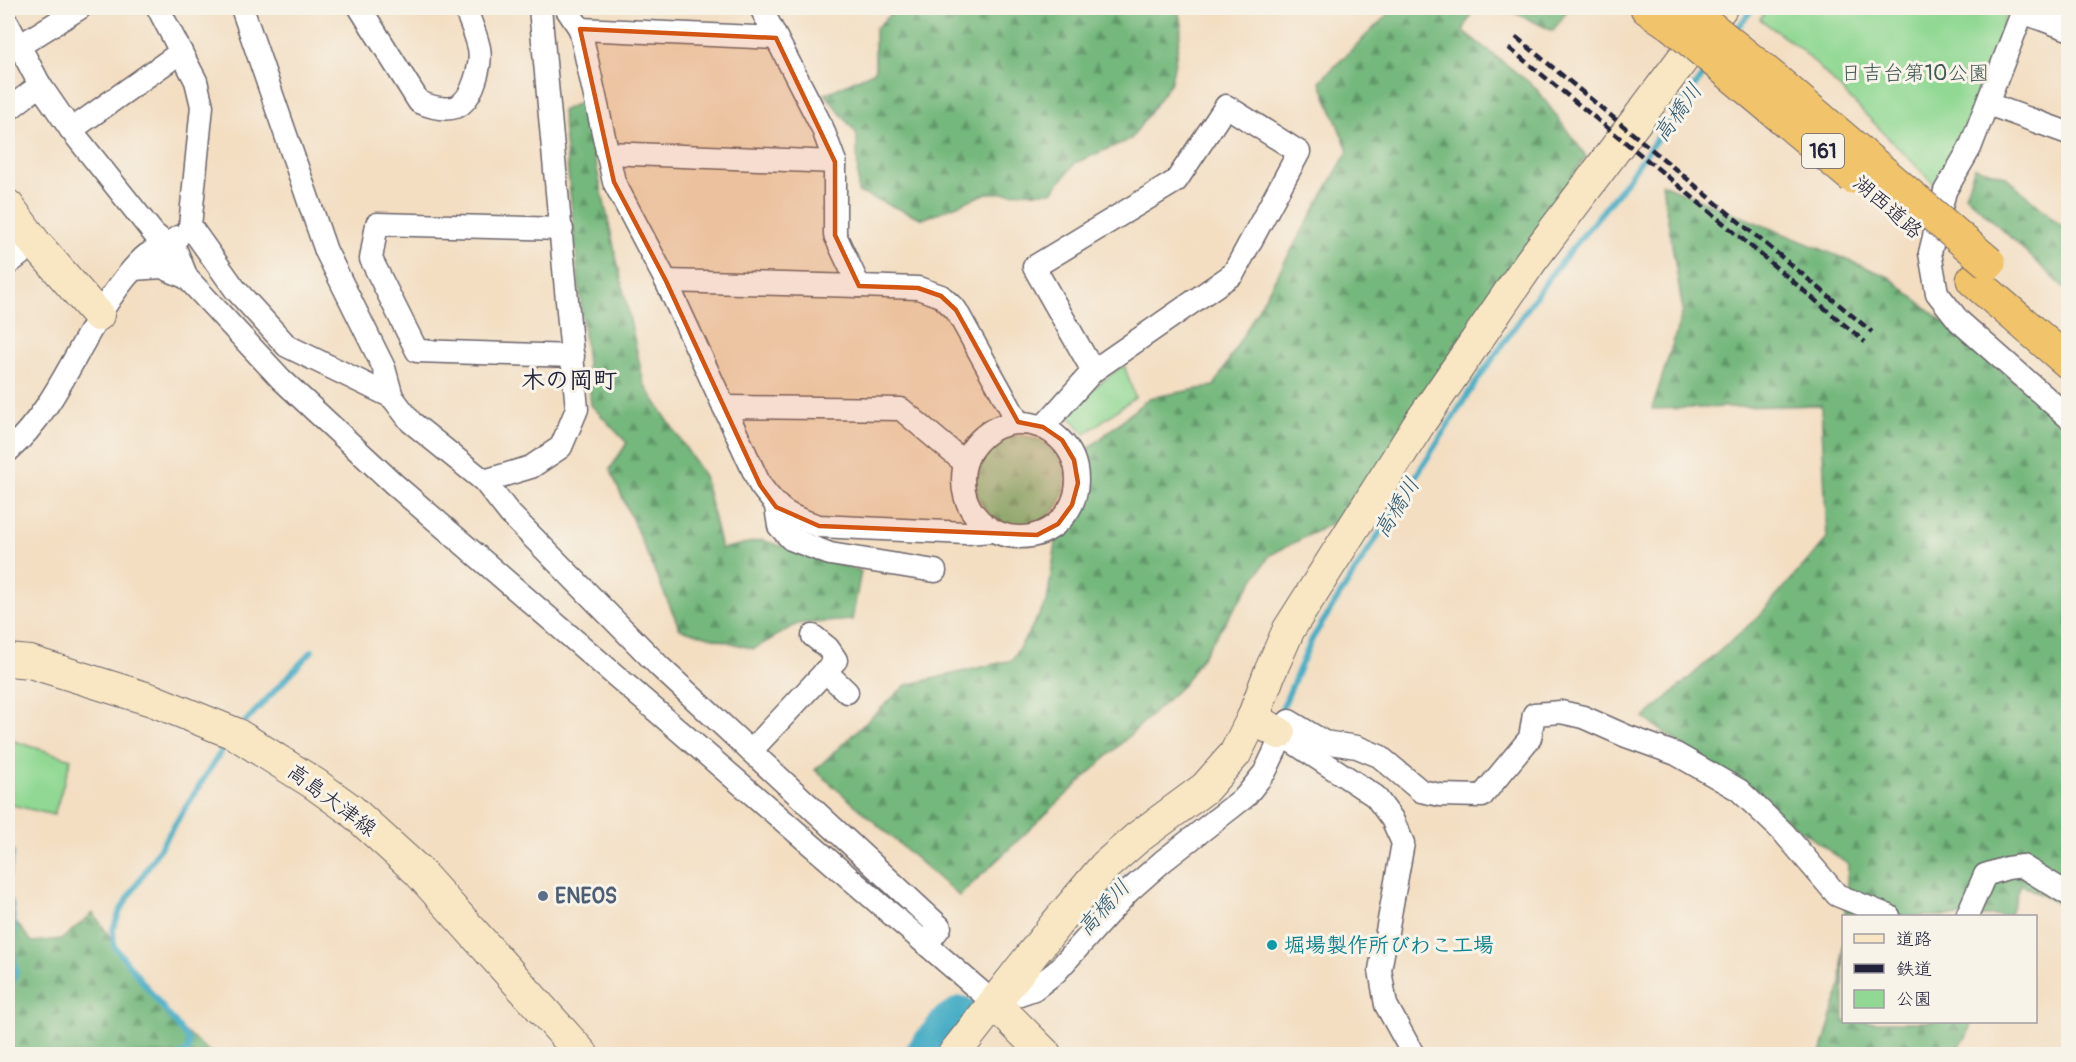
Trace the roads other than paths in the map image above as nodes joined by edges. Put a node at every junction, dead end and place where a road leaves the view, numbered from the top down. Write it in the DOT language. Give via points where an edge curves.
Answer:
graph roads {
  1 [pos="80,8"];
  2 [pos="158,8"];
  3 [pos="242,8"];
  4 [pos="360,8"];
  5 [pos="465,8"];
  6 [pos="540,8"];
  7 [pos="566,8"];
  8 [pos="761,8"];
  9 [pos="1701,8"];
  10 [pos="1721,8"];
  11 [pos="2023,10"];
  12 [pos="1664,12"];
  13 [pos="8,24"];
  14 [pos="580,29"];
  15 [pos="2068,29"];
  16 [pos="776,38"];
  17 [pos="19,46"];
  18 [pos="181,52"];
  19 [pos="1773,78"];
  20 [pos="39,85"];
  21 [pos="1988,104"];
  22 [pos="8,110"];
  23 [pos="71,130"];
  24 [pos="2068,134"];
  25 [pos="608,153"];
  26 [pos="835,162"];
  27 [pos="8,206"];
  28 [pos="190,226"];
  29 [pos="562,229"];
  30 [pos="35,243"];
  31 [pos="169,245"];
  32 [pos="8,264"];
  33 [pos="133,269"];
  34 [pos="1981,272"];
  35 [pos="187,278"];
  36 [pos="666,281"];
  37 [pos="859,286"];
  38 [pos="98,315"];
  39 [pos="2068,331"];
  40 [pos="573,356"];
  41 [pos="2068,362"];
  42 [pos="1093,371"];
  43 [pos="392,397"];
  44 [pos="724,406"];
  45 [pos="2068,417"];
  46 [pos="1018,422"];
  47 [pos="1043,427"];
  48 [pos="8,451"];
  49 [pos="965,463"];
  50 [pos="484,481"];
  51 [pos="776,507"];
  52 [pos="992,531"];
  53 [pos="935,571"];
  54 [pos="813,636"];
  55 [pos="8,660"];
  56 [pos="825,671"];
  57 [pos="847,692"];
  58 [pos="1272,729"];
  59 [pos="751,750"];
  60 [pos="2068,894"];
  61 [pos="1887,915"];
  62 [pos="1967,915"];
  63 [pos="927,945"];
  64 [pos="994,1003"];
  65 [pos="582,1054"];
  66 [pos="954,1054"];
  67 [pos="1045,1054"];
  68 [pos="1413,1054"];
  1 -- 17 [label="street"];
  2 -- 18 [label="street"];
  3 -- 43 [label="street" via="326,251 384,368"];
  4 -- 5 [label="street" via="419,102 448,108 458,106 468,96 478,75 480,50"];
  6 -- 29 [label="street"];
  7 -- 14 [label="street"];
  8 -- 16 [label="street"];
  9 -- 19 [label="highway, bridge"];
  10 -- 58 [label="street" via="1531,261 1421,422 1289,629 1270,672"];
  11 -- 15 [label="street"];
  11 -- 21 [label="street"];
  12 -- 19 [label="highway, 湖西道路 / 161, bridge"];
  12 -- 34 [label="highway, 湖西道路 / 161, bridge"];
  13 -- 17 [label="street"];
  14 -- 16 [label="street"];
  14 -- 25 [label="street"];
  16 -- 26 [label="street" via="822,127"];
  17 -- 20 [label="street"];
  18 -- 23 [label="street"];
  18 -- 28 [label="street" via="196,81 202,106"];
  19 -- 34 [label="highway, 湖西道路 / 161, bridge"];
  20 -- 22 [label="street"];
  20 -- 23 [label="street"];
  21 -- 24 [label="street"];
  21 -- 45 [label="street" via="1970,148 1946,190 1930,253 1937,293 1959,321"];
  23 -- 31 [label="street" via="154,234"];
  25 -- 26 [label="street"];
  25 -- 36 [label="street" via="614,182"];
  26 -- 37 [label="street" via="835,235"];
  27 -- 30 [label="street"];
  28 -- 31 [label="street"];
  28 -- 43 [label="street" via="235,289 287,346"];
  29 -- 40 [label="street"];
  29 -- 40 [label="street" via="377,224 371,260 417,351"];
  30 -- 32 [label="street"];
  30 -- 38 [label="street"];
  31 -- 33 [label="street" via="150,253"];
  31 -- 35 [label="street" via="177,253"];
  33 -- 35 [label="street" via="162,267"];
  33 -- 38 [label="street"];
  34 -- 39 [label="highway, 湖西道路 / 161"];
  34 -- 41 [label="highway, 湖西道路 / 161"];
  35 -- 63 [label="street" via="281,380 394,484"];
  36 -- 37 [label="street"];
  36 -- 44 [label="street"];
  37 -- 46 [label="street" via="918,288 941,296 956,310"];
  38 -- 48 [label="street" via="41,415"];
  40 -- 50 [label="street" via="577,409 561,447 531,467"];
  42 -- 42 [label="street" via="1233,274 1299,152 1226,106 1176,181 1034,267"];
  42 -- 47 [label="street"];
  43 -- 50 [label="street" via="411,422"];
  44 -- 49 [label="street" via="901,409"];
  44 -- 51 [label="street" via="760,485"];
  46 -- 47 [label="street"];
  46 -- 49 [label="street" via="985,434"];
  47 -- 52 [label="street" via="1062,440 1074,460 1078,483 1072,506 1058,524 1037,535 1014,537"];
  49 -- 52 [label="street" via="963,489 973,513"];
  50 -- 59 [label="street" via="510,514 660,667"];
  51 -- 52 [label="street" via="819,526"];
  51 -- 53 [label="street" via="779,526 791,539 830,554"];
  54 -- 56 [label="street" via="836,660"];
  55 -- 65 [label="street, 高島大津線" via="30,662 152,700 236,734 315,784 351,810 418,871"];
  56 -- 57 [label="street"];
  56 -- 59 [label="street"];
  58 -- 61 [label="street" via="1289,721 1323,741 1357,747 1379,756 1421,791 1482,796 1530,738 1534,714 1561,712 1583,717 1676,754 1739,790 1784,833 1837,895"];
  58 -- 64 [label="street" via="1235,754 1204,788 1105,866"];
  58 -- 68 [label="street" via="1375,796 1403,843 1380,970 1386,1005"];
  59 -- 63 [label="street" via="939,927"];
  60 -- 62 [label="street" via="2022,867 2007,868 1985,875"];
  63 -- 64 [label="street"];
  64 -- 66 [label="street"];
  64 -- 67 [label="street"];
}
